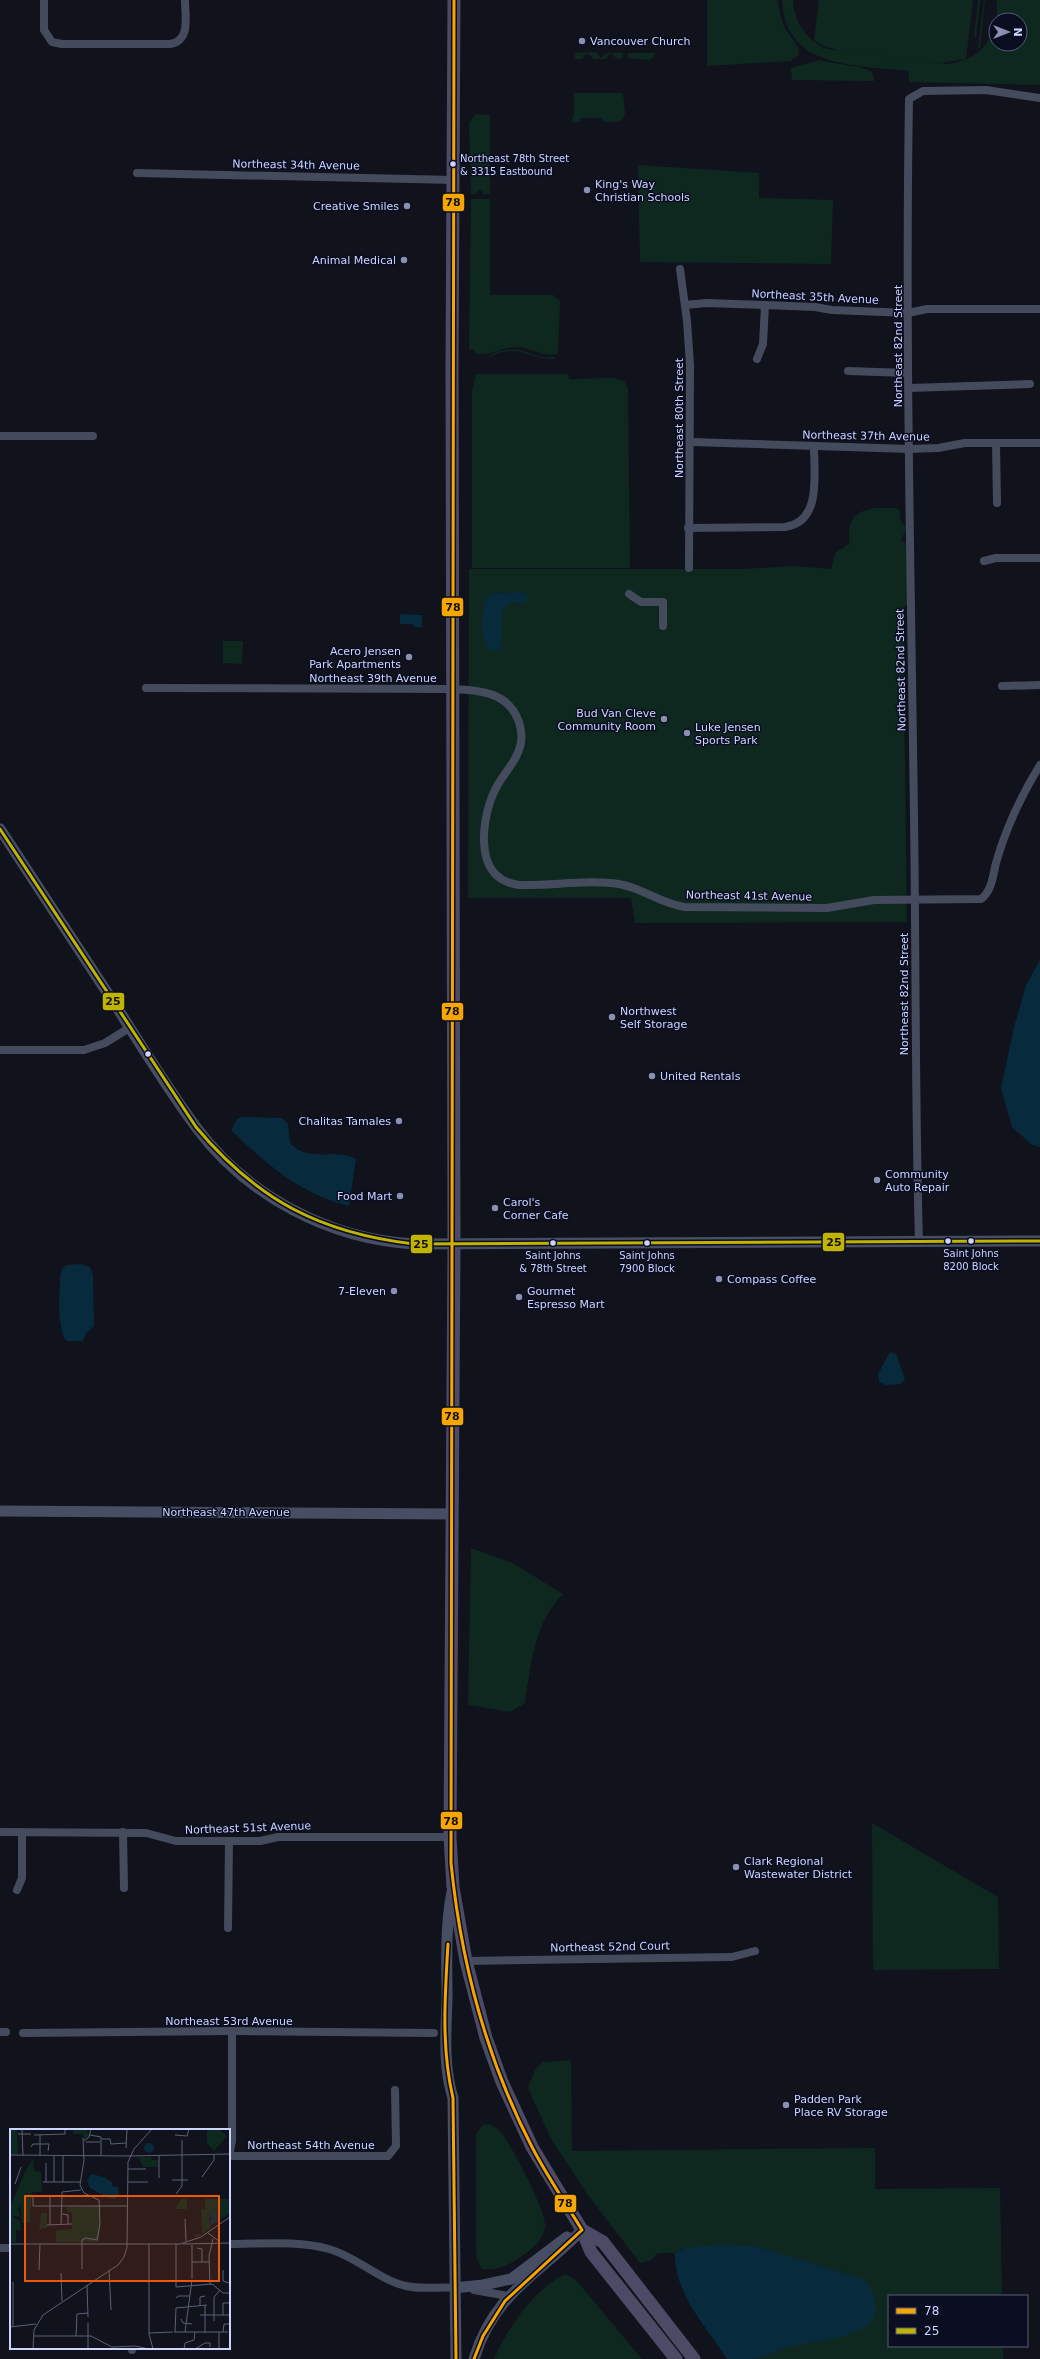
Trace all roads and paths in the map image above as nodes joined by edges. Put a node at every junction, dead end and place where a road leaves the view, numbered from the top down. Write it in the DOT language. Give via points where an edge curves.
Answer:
graph roads {
  1 [pos="44,0"];
  2 [pos="185,0"];
  3 [pos="454,0"];
  4 [pos="1040,98"];
  5 [pos="137,173"];
  6 [pos="454,180"];
  7 [pos="680,269"];
  8 [pos="685,305"];
  9 [pos="765,305"];
  10 [pos="1040,309"];
  11 [pos="908,313"];
  12 [pos="758,359"];
  13 [pos="848,370"];
  14 [pos="908,373"];
  15 [pos="1030,384"];
  16 [pos="908,388"];
  17 [pos="0,436"];
  18 [pos="93,436"];
  19 [pos="691,442"];
  20 [pos="996,443"];
  21 [pos="1040,443"];
  22 [pos="814,446"];
  23 [pos="909,449"];
  24 [pos="997,503"];
  25 [pos="688,528"];
  26 [pos="1040,558"];
  27 [pos="984,561"];
  28 [pos="688,568"];
  29 [pos="629,594"];
  30 [pos="663,626"];
  31 [pos="1040,685"];
  32 [pos="1002,686"];
  33 [pos="146,688"];
  34 [pos="453,689"];
  35 [pos="1040,765"];
  36 [pos="0,829"];
  37 [pos="496,874"];
  38 [pos="916,899"];
  39 [pos="130,1028"];
  40 [pos="0,1050"];
  41 [pos="1040,1241"];
  42 [pos="919,1242"];
  43 [pos="454,1245"];
  44 [pos="0,1511"];
  45 [pos="452,1514"];
  46 [pos="0,1832"];
  47 [pos="22,1832"];
  48 [pos="123,1832"];
  49 [pos="450,1837"];
  50 [pos="229,1841"];
  51 [pos="453,1887"];
  52 [pos="124,1888"];
  53 [pos="16,1890"];
  54 [pos="228,1928"];
  55 [pos="755,1951"];
  56 [pos="466,1961"];
  57 [pos="232,2031"];
  58 [pos="23,2033"];
  59 [pos="434,2033"];
  60 [pos="395,2090"];
  61 [pos="230,2151"];
  62 [pos="230,2156"];
  63 [pos="582,2230"];
  64 [pos="230,2244"];
  65 [pos="454,2288"];
  66 [pos="508,2296"];
  67 [pos="456,2359"];
  68 [pos="474,2359"];
  69 [pos="676,2359"];
  70 [pos="694,2359"];
  1 -- 2 [label="street" via="44,30 52,42 170,44 180,40 185,30"];
  3 -- 6 [label="main road"];
  4 -- 11 [label="street, Northeast 82nd Street" via="986,90 923,91 909,99"];
  5 -- 6 [label="street, Northeast 34th Avenue"];
  6 -- 34 [label="main road"];
  7 -- 8 [label="street, Northeast 80th Street"];
  8 -- 9 [label="street, Northeast 35th Avenue"];
  8 -- 19 [label="street, Northeast 80th Street" via="690,346"];
  9 -- 11 [label="street, Northeast 35th Avenue"];
  9 -- 12 [label="street" via="763,344"];
  10 -- 11 [label="street, Northeast 35th Avenue" via="927,309"];
  11 -- 14 [label="street, Northeast 82nd Street"];
  13 -- 14 [label="street"];
  14 -- 16 [label="street, Northeast 82nd Street"];
  15 -- 16 [label="street"];
  16 -- 23 [label="street, Northeast 82nd Street"];
  17 -- 18 [label="street"];
  19 -- 22 [label="street, Northeast 37th Avenue"];
  19 -- 25 [label="street, Northeast 80th Street"];
  20 -- 21 [label="street, Northeast 37th Avenue"];
  20 -- 23 [label="street, Northeast 37th Avenue" via="961,443 938,448"];
  20 -- 24 [label="street"];
  22 -- 23 [label="street, Northeast 37th Avenue"];
  22 -- 25 [label="street" via="812,504 802,521 785,527"];
  23 -- 38 [label="street, Northeast 82nd Street"];
  25 -- 28 [label="street, Northeast 80th Street"];
  26 -- 27 [label="street" via="996,558"];
  29 -- 30 [label="street" via="641,602 663,602"];
  31 -- 32 [label="street"];
  33 -- 34 [label="street, Northeast 39th Avenue"];
  34 -- 37 [label="street, Northeast 39th Avenue" via="483,691 500,698 512,709 520,726 518,750 494,793 487,815 486,856"];
  34 -- 43 [label="main road"];
  35 -- 38 [label="street, Northeast 41st Avenue" via="1011,819 989,889 984,897"];
  36 -- 39 [label="street"];
  37 -- 38 [label="street, Northeast 41st Avenue" via="508,883 519,885 617,884 636,888 670,904 695,908 827,908 874,900"];
  38 -- 42 [label="street, Northeast 82nd Street" via="915,1140"];
  39 -- 40 [label="street" via="105,1043 84,1050"];
  39 -- 43 [label="street" via="196,1128 242,1176 266,1194 300,1213 342,1231 405,1243"];
  41 -- 42 [label="street"];
  42 -- 43 [label="street"];
  43 -- 45 [label="main road"];
  44 -- 45 [label="street, Northeast 47th Avenue"];
  45 -- 49 [label="main road"];
  46 -- 47 [label="street, Northeast 51st Avenue"];
  47 -- 48 [label="street, Northeast 51st Avenue"];
  47 -- 53 [label="street" via="22,1878"];
  48 -- 50 [label="street, Northeast 51st Avenue" via="146,1833 176,1841"];
  48 -- 52 [label="street"];
  49 -- 50 [label="street, Northeast 51st Avenue" via="278,1838"];
  49 -- 51 [label="main road"];
  50 -- 54 [label="street"];
  51 -- 56 [label="main road"];
  51 -- 65 [label="street" via="450,1901 446,1988 448,2082 453,2098"];
  55 -- 56 [label="street, Northeast 52nd Court" via="732,1957"];
  56 -- 63 [label="main road" via="486,2038 502,2082 532,2147"];
  57 -- 58 [label="street, Northeast 53rd Avenue"];
  57 -- 59 [label="street, Northeast 53rd Avenue"];
  57 -- 61 [label="street"];
  60 -- 62 [label="street, Northeast 54th Avenue" via="396,2146 392,2152 382,2157"];
  63 -- 65 [label="street" via="562,2240 510,2279"];
  63 -- 66 [label="street" via="566,2247"];
  63 -- 69 [label="main road" via="591,2252"];
  63 -- 70 [label="main road" via="603,2242"];
  64 -- 65 [label="street" via="308,2244 344,2255 406,2286"];
  65 -- 66 [label="street"];
  65 -- 67 [label="street"];
  66 -- 68 [label="street" via="486,2330"];
}
